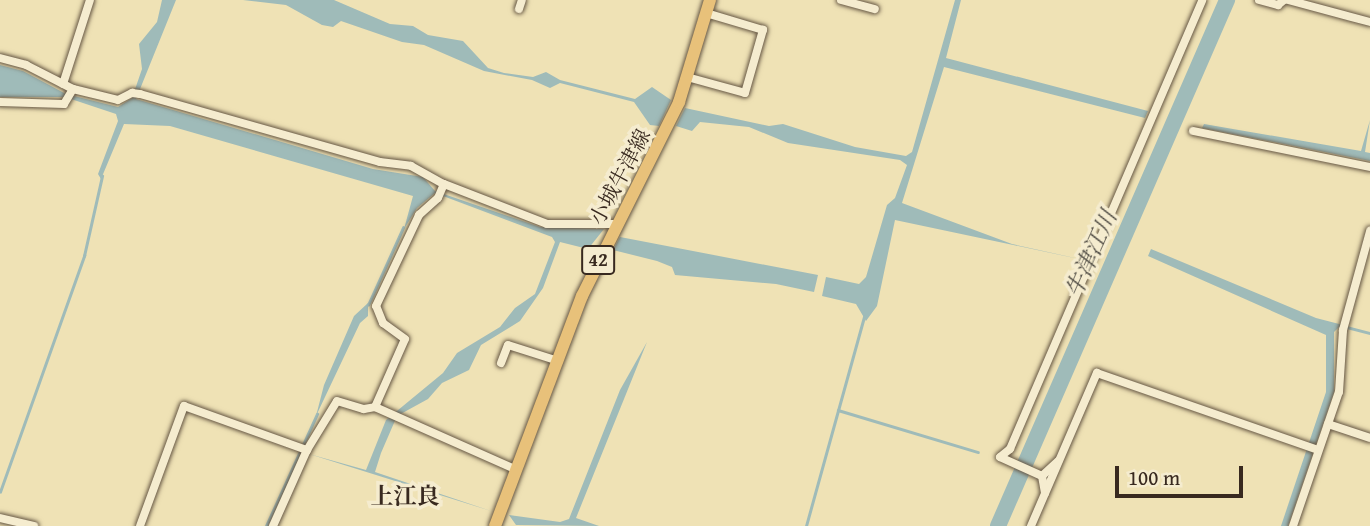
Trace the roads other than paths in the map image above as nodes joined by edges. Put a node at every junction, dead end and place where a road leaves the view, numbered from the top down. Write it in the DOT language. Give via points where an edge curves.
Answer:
graph roads {
  1 [pos="90,0"];
  2 [pos="841,0"];
  3 [pos="1202,0"];
  4 [pos="1259,0"];
  5 [pos="1286,0"];
  6 [pos="857,2"];
  7 [pos="708,6"];
  8 [pos="875,9"];
  9 [pos="1370,22"];
  10 [pos="0,58"];
  11 [pos="687,77"];
  12 [pos="64,84"];
  13 [pos="71,94"];
  14 [pos="0,102"];
  15 [pos="1193,131"];
  16 [pos="1370,166"];
  17 [pos="443,186"];
  18 [pos="618,224"];
  19 [pos="1370,231"];
  20 [pos="558,361"];
  21 [pos="501,363"];
  22 [pos="375,407"];
  23 [pos="1328,424"];
  24 [pos="1370,438"];
  25 [pos="307,450"];
  26 [pos="1318,450"];
  27 [pos="1059,460"];
  28 [pos="517,470"];
  29 [pos="1042,476"];
  30 [pos="1045,494"];
  31 [pos="0,518"];
  32 [pos="34,526"];
  33 [pos="140,526"];
  34 [pos="273,526"];
  35 [pos="495,526"];
  36 [pos="1031,526"];
  37 [pos="1293,526"];
  1 -- 12 [label="street"];
  2 -- 6 [label="street"];
  3 -- 29 [label="street" via="1010,449 1000,457"];
  4 -- 5 [label="street" via="1278,5"];
  5 -- 9 [label="street"];
  6 -- 8 [label="street"];
  7 -- 11 [label="main road, 小城牛津線 / 42"];
  7 -- 11 [label="street" via="763,30 760,43 745,93"];
  10 -- 12 [label="street"];
  11 -- 18 [label="main road, 小城牛津線 / 42" via="656,152"];
  12 -- 13 [label="street"];
  13 -- 14 [label="street"];
  13 -- 17 [label="street" via="118,100 136,93 380,162 411,166"];
  15 -- 16 [label="street" via="1207,138"];
  17 -- 18 [label="street" via="547,224"];
  17 -- 22 [label="street" via="438,198 419,215 376,306 383,323 405,339"];
  18 -- 20 [label="main road, 小城牛津線 / 42" via="582,296"];
  19 -- 23 [label="street" via="1343,326 1339,392"];
  20 -- 21 [label="street" via="508,345"];
  20 -- 28 [label="main road, 小城牛津線 / 42"];
  22 -- 25 [label="street" via="332,404"];
  22 -- 28 [label="street" via="445,436 465,451"];
  23 -- 24 [label="street"];
  23 -- 26 [label="street"];
  25 -- 33 [label="street" via="184,406"];
  25 -- 34 [label="street"];
  26 -- 27 [label="street" via="1097,373"];
  26 -- 37 [label="street"];
  27 -- 29 [label="street"];
  27 -- 30 [label="street"];
  28 -- 35 [label="main road, 小城牛津線 / 42"];
  29 -- 30 [label="street"];
  30 -- 36 [label="street"];
  31 -- 32 [label="street"];
}
